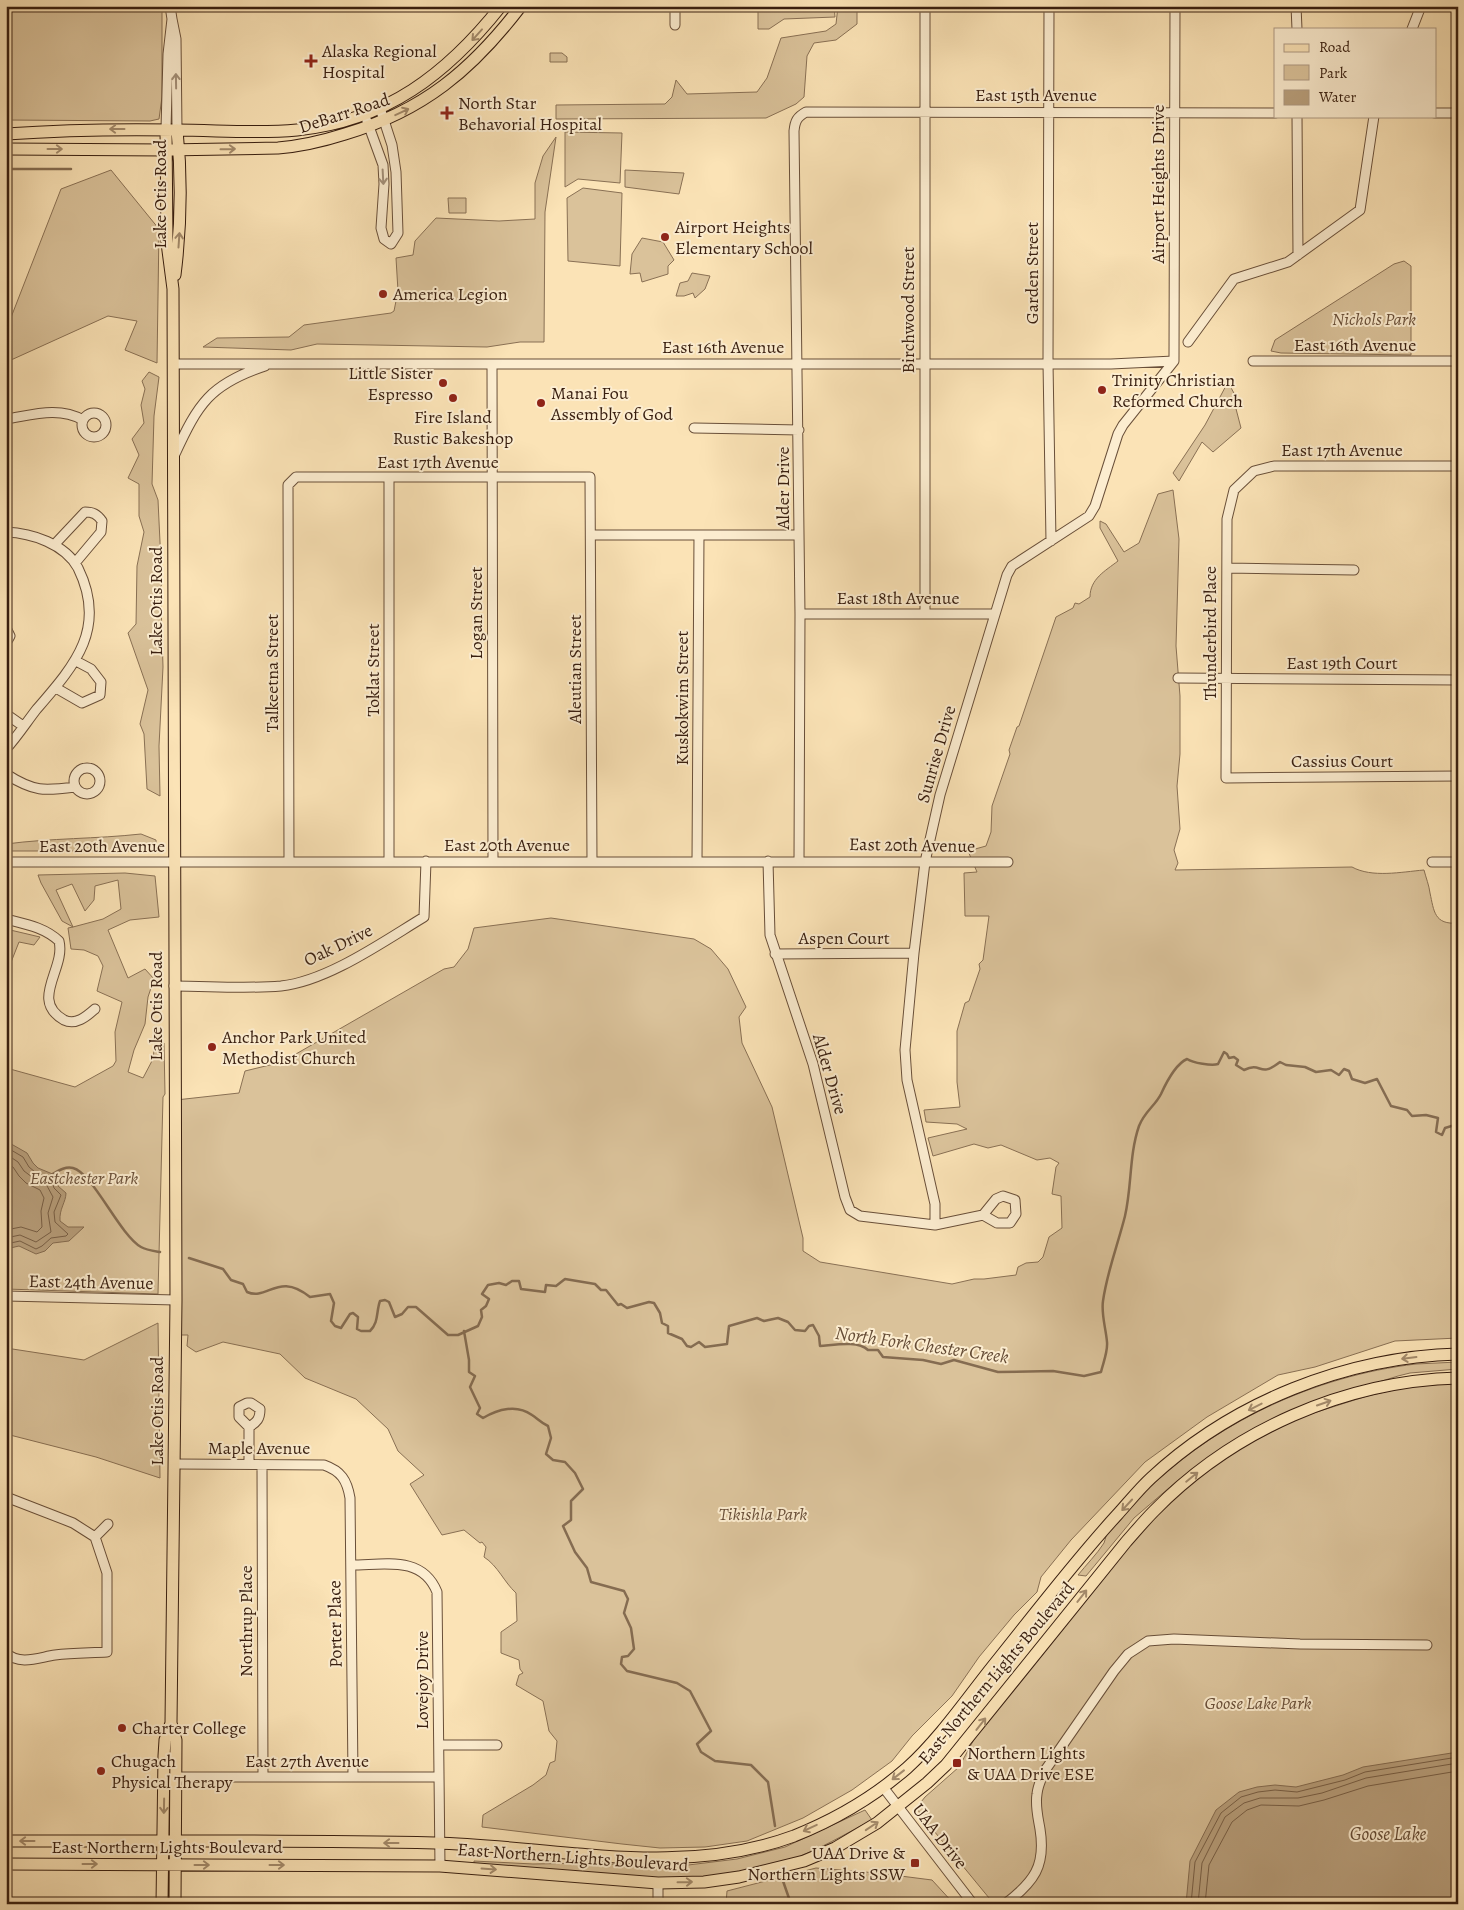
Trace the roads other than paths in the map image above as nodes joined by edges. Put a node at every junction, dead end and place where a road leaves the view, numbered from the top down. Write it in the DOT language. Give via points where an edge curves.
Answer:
graph roads {
  1 [pos="170,6"];
  2 [pos="501,6"];
  3 [pos="521,6"];
  4 [pos="675,6"];
  5 [pos="925,6"];
  6 [pos="1049,6"];
  7 [pos="1175,6"];
  8 [pos="1296,6"];
  9 [pos="1421,6"];
  10 [pos="675,26"];
  11 [pos="1296,28"];
  12 [pos="1412,28"];
  13 [pos="380,108"];
  14 [pos="1174,112"];
  15 [pos="925,113"];
  16 [pos="1050,113"];
  17 [pos="1274,113"];
  18 [pos="1436,113"];
  19 [pos="1458,113"];
  20 [pos="364,114"];
  21 [pos="798,117"];
  22 [pos="1297,118"];
  23 [pos="1374,118"];
  24 [pos="385,120"];
  25 [pos="370,126"];
  26 [pos="172,130"];
  27 [pos="6,134"];
  28 [pos="6,149"];
  29 [pos="166,150"];
  30 [pos="179,150"];
  31 [pos="1298,255"];
  32 [pos="173,289"];
  33 [pos="1188,342"];
  34 [pos="1174,361"];
  35 [pos="1253,361"];
  36 [pos="1458,361"];
  37 [pos="924,362"];
  38 [pos="796,363"];
  39 [pos="1048,363"];
  40 [pos="174,364"];
  41 [pos="272,364"];
  42 [pos="492,364"];
  43 [pos="6,419"];
  44 [pos="83,420"];
  45 [pos="694,428"];
  46 [pos="799,430"];
  47 [pos="174,456"];
  48 [pos="1458,466"];
  49 [pos="590,477"];
  50 [pos="388,478"];
  51 [pos="492,478"];
  52 [pos="288,485"];
  53 [pos="1234,490"];
  54 [pos="6,532"];
  55 [pos="591,534"];
  56 [pos="698,535"];
  57 [pos="799,535"];
  58 [pos="1052,541"];
  59 [pos="54,545"];
  60 [pos="75,563"];
  61 [pos="1227,568"];
  62 [pos="1354,570"];
  63 [pos="800,614"];
  64 [pos="925,614"];
  65 [pos="995,614"];
  66 [pos="6,628"];
  67 [pos="6,643"];
  68 [pos="76,661"];
  69 [pos="1178,678"];
  70 [pos="1226,679"];
  71 [pos="1458,680"];
  72 [pos="56,688"];
  73 [pos="6,714"];
  74 [pos="23,726"];
  75 [pos="6,749"];
  76 [pos="6,774"];
  77 [pos="1458,776"];
  78 [pos="1226,778"];
  79 [pos="75,787"];
  80 [pos="493,861"];
  81 [pos="592,861"];
  82 [pos="697,861"];
  83 [pos="768,861"];
  84 [pos="799,861"];
  85 [pos="6,862"];
  86 [pos="174,862"];
  87 [pos="289,862"];
  88 [pos="389,862"];
  89 [pos="426,862"];
  90 [pos="925,862"];
  91 [pos="1008,862"];
  92 [pos="1432,862"];
  93 [pos="1458,862"];
  94 [pos="6,919"];
  95 [pos="914,953"];
  96 [pos="775,954"];
  97 [pos="174,986"];
  98 [pos="96,1009"];
  99 [pos="983,1215"];
  100 [pos="935,1225"];
  101 [pos="6,1296"];
  102 [pos="176,1300"];
  103 [pos="1458,1354"];
  104 [pos="1458,1378"];
  105 [pos="249,1427"];
  106 [pos="175,1464"];
  107 [pos="250,1464"];
  108 [pos="262,1464"];
  109 [pos="341,1473"];
  110 [pos="6,1497"];
  111 [pos="108,1524"];
  112 [pos="95,1537"];
  113 [pos="351,1565"];
  114 [pos="1427,1645"];
  115 [pos="6,1653"];
  116 [pos="171,1723"];
  117 [pos="439,1745"];
  118 [pos="497,1745"];
  119 [pos="353,1776"];
  120 [pos="176,1777"];
  121 [pos="262,1777"];
  122 [pos="439,1777"];
  123 [pos="883,1787"];
  124 [pos="898,1808"];
  125 [pos="6,1841"];
  126 [pos="163,1841"];
  127 [pos="176,1841"];
  128 [pos="440,1843"];
  129 [pos="6,1864"];
  130 [pos="162,1865"];
  131 [pos="176,1865"];
  132 [pos="440,1866"];
  133 [pos="658,1883"];
  134 [pos="162,1904"];
  135 [pos="176,1904"];
  136 [pos="658,1904"];
  137 [pos="973,1904"];
  138 [pos="1005,1904"];
  1 -- 26 [label="street" via="172,19 168,54"];
  2 -- 13 [label="main road, DeBarr Road, one-way" via="451,62"];
  24 -- 3 [label="main road, DeBarr Road, one-way" via="422,102 462,71 493,41"];
  4 -- 10 [label="street"];
  5 -- 15 [label="street, Birchwood Street"];
  6 -- 16 [label="street, Garden Street"];
  7 -- 14 [label="street, Airport Heights Drive"];
  8 -- 11 [label="street"];
  9 -- 12 [label="street"];
  13 -- 20 [label="main road, DeBarr Road"];
  13 -- 24 [label="street"];
  14 -- 16 [label="street, East 15th Avenue"];
  14 -- 17 [label="street, East 15th Avenue"];
  14 -- 34 [label="street, Airport Heights Drive"];
  15 -- 16 [label="street, East 15th Avenue"];
  15 -- 21 [label="street, East 15th Avenue" via="806,112"];
  15 -- 37 [label="street, Birchwood Street"];
  16 -- 39 [label="street, Garden Street"];
  18 -- 19 [label="street"];
  20 -- 25 [label="street"];
  20 -- 26 [label="main road, DeBarr Road" via="297,130"];
  21 -- 38 [label="street, Alder Drive" via="794,122"];
  22 -- 31 [label="street"];
  23 -- 31 [label="street" via="1360,210"];
  24 -- 25 [label="main road, DeBarr Road"];
  25 -- 24 [label="street, one-way" via="383,166 381,228 384,239 391,244 398,233 397,181"];
  30 -- 25 [label="main road, DeBarr Road, one-way" via="296,147"];
  26 -- 27 [label="main road, one-way"];
  26 -- 29 [label="main road, Lake Otis Road"];
  26 -- 30 [label="main road, Lake Otis Road"];
  28 -- 29 [label="main road, one-way"];
  29 -- 30 [label="main road, DeBarr Road"];
  29 -- 32 [label="main road, Lake Otis Road" via="167,243"];
  32 -- 30 [label="main road, Lake Otis Road, one-way" via="180,218"];
  31 -- 33 [label="street" via="1288,262 1234,279"];
  32 -- 40 [label="main road, Lake Otis Road"];
  34 -- 39 [label="street, East 16th Avenue"];
  34 -- 58 [label="street, Sunrise Drive" via="1118,434 1089,516"];
  35 -- 36 [label="street, East 16th Avenue"];
  37 -- 38 [label="street, East 16th Avenue"];
  37 -- 39 [label="street, East 16th Avenue"];
  37 -- 64 [label="street, Birchwood Street"];
  38 -- 42 [label="street, East 16th Avenue"];
  38 -- 46 [label="street, Alder Drive"];
  39 -- 58 [label="street, Garden Street"];
  40 -- 41 [label="street, East 16th Avenue"];
  40 -- 47 [label="main road, Lake Otis Road"];
  41 -- 42 [label="street, East 16th Avenue"];
  41 -- 47 [label="street, East 16th Avenue" via="242,374 212,392 189,423"];
  42 -- 51 [label="street, Logan Street"];
  43 -- 44 [label="street" via="66,412"];
  45 -- 46 [label="street"];
  46 -- 57 [label="street, Alder Drive"];
  47 -- 86 [label="main road, Lake Otis Road"];
  48 -- 53 [label="street, East 17th Avenue" via="1274,466 1254,471"];
  49 -- 51 [label="street, East 17th Avenue"];
  49 -- 55 [label="street, Aleutian Street"];
  50 -- 51 [label="street, East 17th Avenue"];
  50 -- 52 [label="street, East 17th Avenue" via="296,477"];
  50 -- 88 [label="street, Toklat Street"];
  51 -- 80 [label="street, Logan Street"];
  52 -- 87 [label="street, Talkeetna Street"];
  53 -- 61 [label="street, Thunderbird Place" via="1227,519"];
  54 -- 59 [label="street" via="32,535"];
  55 -- 56 [label="street"];
  55 -- 81 [label="street, Aleutian Street"];
  56 -- 57 [label="street"];
  56 -- 82 [label="street, Kuskokwim Street"];
  57 -- 63 [label="street, Alder Drive"];
  58 -- 65 [label="street, Sunrise Drive" via="1012,566"];
  59 -- 60 [label="street"];
  59 -- 60 [label="street" via="85,512 98,516 102,522 101,532"];
  60 -- 68 [label="street" via="88,596 90,613"];
  61 -- 62 [label="street"];
  61 -- 70 [label="street, Thunderbird Place"];
  63 -- 64 [label="street, East 18th Avenue"];
  63 -- 84 [label="street, Alder Drive"];
  64 -- 65 [label="street, East 18th Avenue"];
  65 -- 90 [label="street, Sunrise Drive" via="940,795"];
  66 -- 67 [label="street" via="10,633"];
  68 -- 72 [label="street"];
  68 -- 72 [label="street" via="91,669 101,682 100,695 82,702"];
  69 -- 70 [label="street, East 19th Court"];
  70 -- 71 [label="street, East 19th Court"];
  70 -- 78 [label="street, Thunderbird Place"];
  72 -- 74 [label="street"];
  73 -- 74 [label="street"];
  74 -- 75 [label="street"];
  76 -- 79 [label="street" via="34,789"];
  77 -- 78 [label="street, Cassius Court"];
  80 -- 81 [label="street, East 20th Avenue"];
  80 -- 89 [label="street, East 20th Avenue"];
  81 -- 82 [label="street, East 20th Avenue"];
  82 -- 83 [label="street, East 20th Avenue"];
  83 -- 84 [label="street, East 20th Avenue"];
  83 -- 96 [label="street, Alder Drive" via="770,935"];
  84 -- 90 [label="street, East 20th Avenue"];
  85 -- 86 [label="street, East 20th Avenue"];
  86 -- 87 [label="street, East 20th Avenue"];
  86 -- 97 [label="main road, Lake Otis Road"];
  87 -- 88 [label="street, East 20th Avenue"];
  88 -- 89 [label="street, East 20th Avenue"];
  89 -- 97 [label="street, Oak Drive" via="424,917 335,968 282,986"];
  90 -- 91 [label="street, East 20th Avenue"];
  90 -- 95 [label="street, Sunrise Drive"];
  92 -- 93 [label="street"];
  94 -- 98 [label="street" via="37,927 59,941 60,960 48,992 49,1004 55,1013 67,1021 83,1020"];
  95 -- 96 [label="street, Aspen Court"];
  95 -- 100 [label="street, Sunrise Drive" via="905,1050 907,1080 935,1204"];
  96 -- 100 [label="street, Alder Drive" via="813,1064 850,1210 860,1216"];
  97 -- 102 [label="main road, Lake Otis Road"];
  99 -- 100 [label="street, Alder Drive"];
  101 -- 102 [label="street, East 24th Avenue"];
  102 -- 106 [label="main road, Lake Otis Road"];
  103 -- 123 [label="main road, East Northern Lights Boulevard, one-way" via="1397,1359 1326,1376 1267,1401 1201,1439 1150,1479 1108,1525 928,1747"];
  124 -- 104 [label="main road, East Northern Lights Boulevard, one-way" via="927,1784 965,1743 1154,1511 1214,1460 1281,1421 1329,1402 1409,1381"];
  105 -- 107 [label="street"];
  106 -- 107 [label="street, Maple Avenue"];
  106 -- 116 [label="main road, Lake Otis Road"];
  107 -- 108 [label="street, Maple Avenue"];
  108 -- 109 [label="street, Maple Avenue" via="324,1465"];
  108 -- 121 [label="street, Northrup Place"];
  109 -- 113 [label="street, Porter Place" via="348,1485 350,1498"];
  110 -- 112 [label="street" via="73,1523"];
  111 -- 112 [label="street"];
  112 -- 115 [label="street" via="107,1573 107,1652 23,1660 11,1658"];
  113 -- 117 [label="street, Lovejoy Drive" via="405,1564 418,1569 434,1583 438,1592"];
  113 -- 119 [label="street, Porter Place"];
  114 -- 138 [label="street" via="1148,1641 1128,1654 1114,1671 1046,1769 1036,1795 1042,1858 1026,1887"];
  116 -- 120 [label="main road, Lake Otis Road" via="176,1740"];
  116 -- 126 [label="main road, Lake Otis Road, one-way" via="165,1740"];
  117 -- 118 [label="street"];
  117 -- 122 [label="street, Lovejoy Drive"];
  119 -- 121 [label="street, East 27th Avenue"];
  119 -- 122 [label="street, East 27th Avenue"];
  120 -- 121 [label="street, East 27th Avenue"];
  120 -- 127 [label="main road, Lake Otis Road"];
  122 -- 128 [label="street, Lovejoy Drive"];
  123 -- 124 [label="street, UAA Drive"];
  123 -- 128 [label="main road, East Northern Lights Boulevard, one-way" via="854,1806 795,1835 762,1846 694,1858 648,1858"];
  133 -- 124 [label="main road, East Northern Lights Boulevard, one-way" via="738,1877 804,1861 858,1836"];
  124 -- 137 [label="street, UAA Drive"];
  126 -- 125 [label="main road, East Northern Lights Boulevard, one-way"];
  126 -- 127 [label="main road, East Northern Lights Boulevard"];
  126 -- 130 [label="main road, Lake Otis Road"];
  128 -- 127 [label="main road, East Northern Lights Boulevard, one-way"];
  127 -- 131 [label="main road, Lake Otis Road"];
  128 -- 132 [label="street, Lovejoy Drive"];
  129 -- 130 [label="main road, East Northern Lights Boulevard, one-way"];
  130 -- 131 [label="main road, East Northern Lights Boulevard"];
  130 -- 134 [label="main road, Lake Otis Road"];
  131 -- 132 [label="main road, East Northern Lights Boulevard, one-way"];
  131 -- 135 [label="main road, Lake Otis Road"];
  132 -- 133 [label="main road, East Northern Lights Boulevard, one-way"];
  133 -- 136 [label="street"];
}
